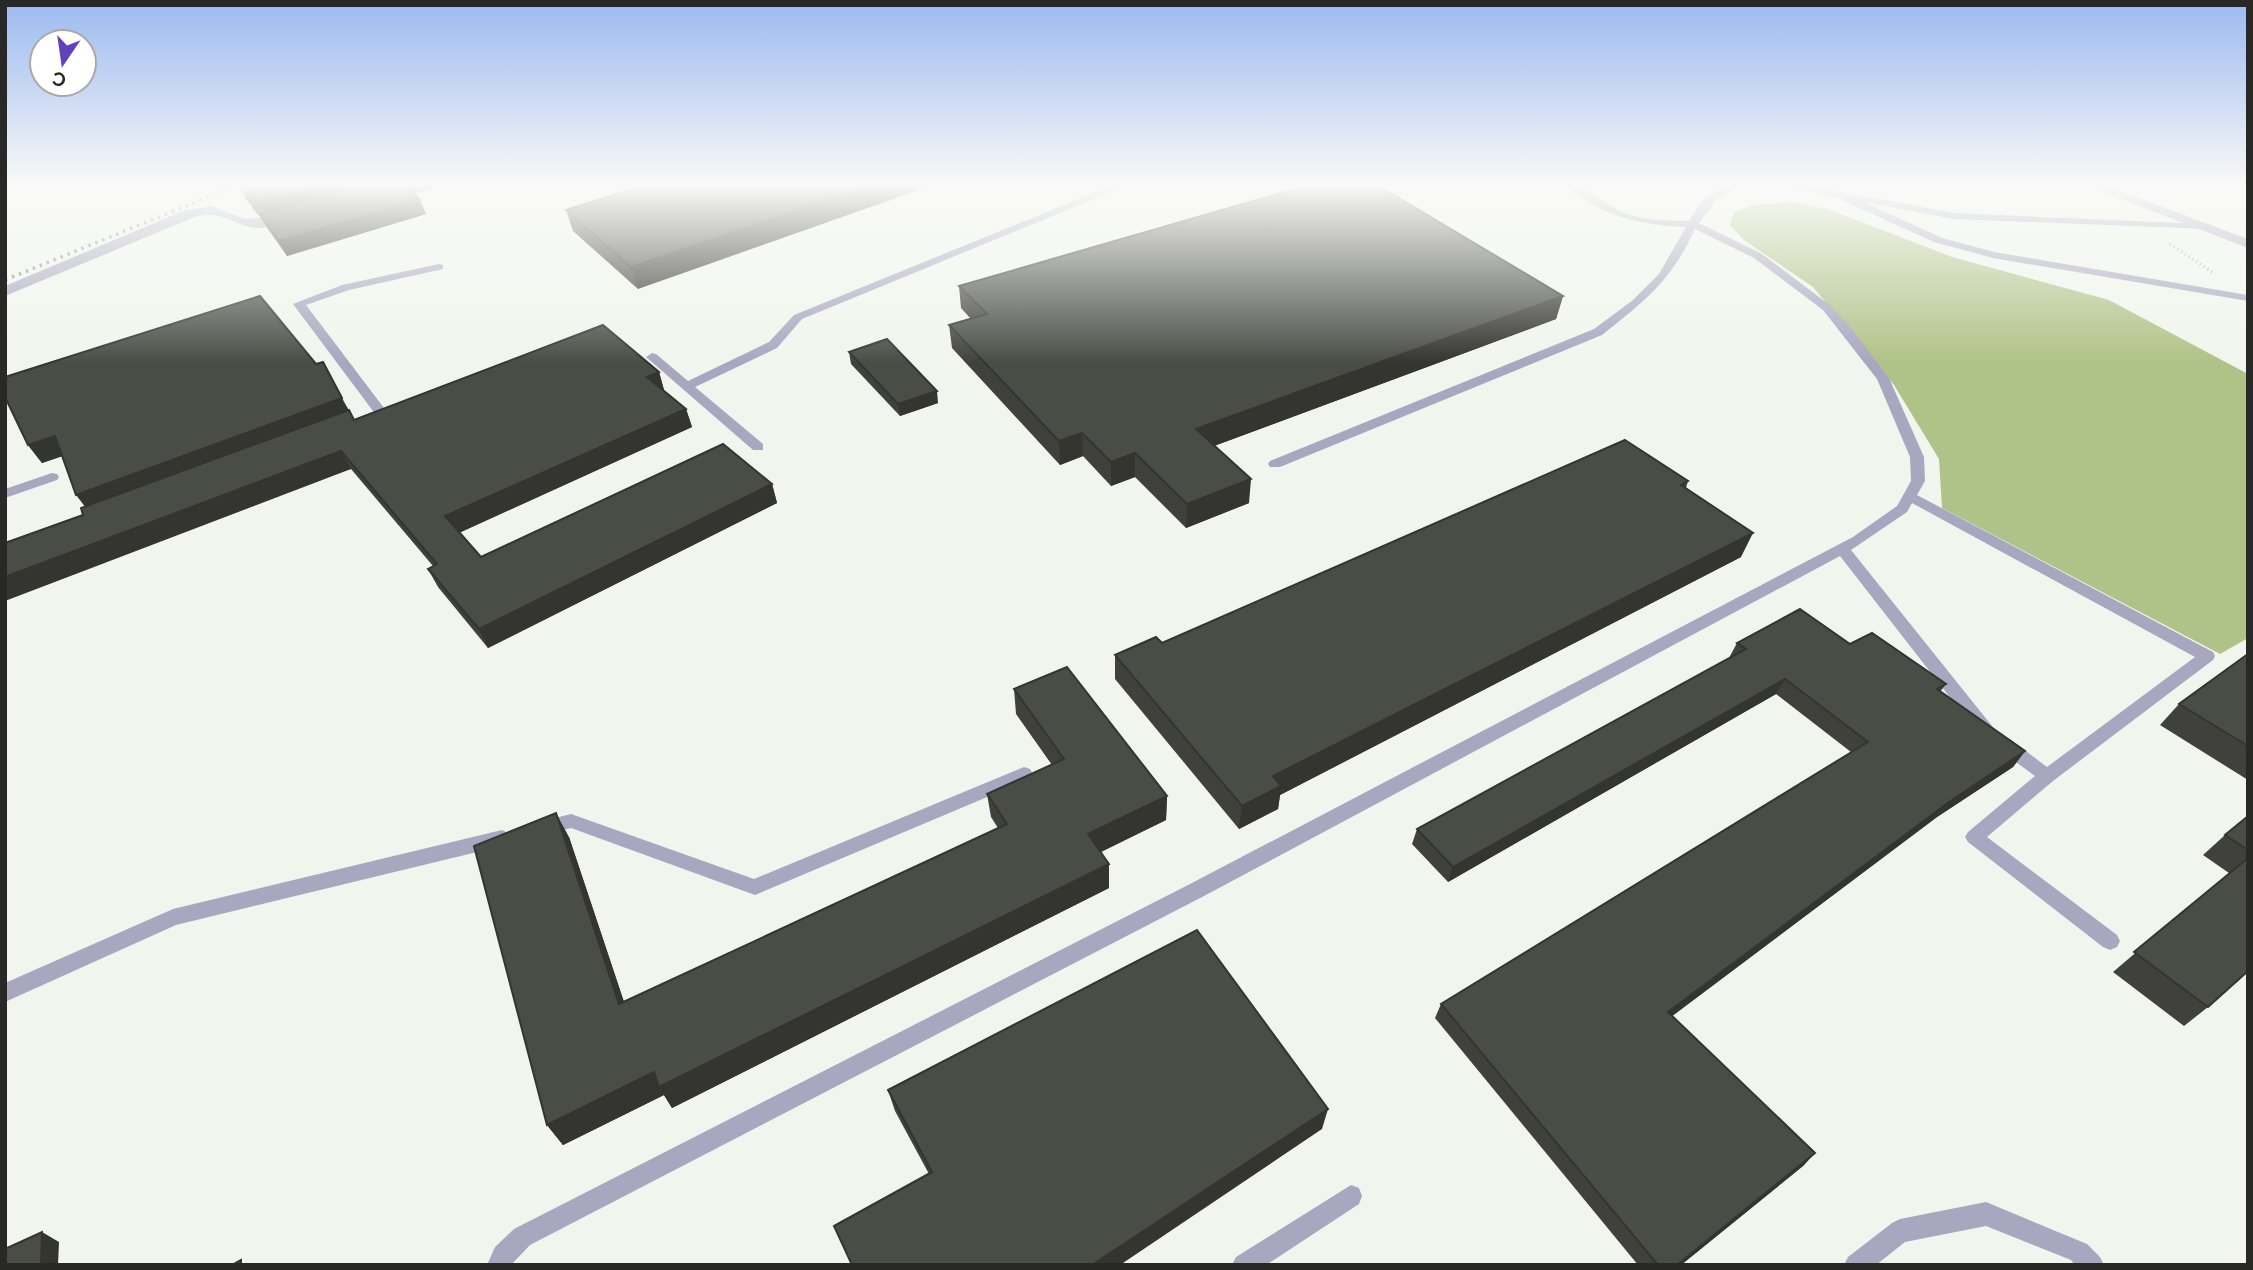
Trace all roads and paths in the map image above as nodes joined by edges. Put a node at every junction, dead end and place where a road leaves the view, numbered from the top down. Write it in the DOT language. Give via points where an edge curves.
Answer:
graph roads {
  1 [pos="117,244"];
  2 [pos="974,244"];
  3 [pos="1682,244"];
  4 [pos="1734,244"];
  5 [pos="1954,244"];
  6 [pos="2171,244"];
  7 [pos="439,267"];
  8 [pos="2216,275"];
  9 [pos="5,292"];
  10 [pos="2248,298"];
  11 [pos="652,357"];
  12 [pos="687,386"];
  13 [pos="381,412"];
  14 [pos="758,447"];
  15 [pos="1275,464"];
  16 [pos="52,477"];
  17 [pos="5,494"];
  18 [pos="1909,496"];
  19 [pos="1842,549"];
  20 [pos="1024,774"];
  21 [pos="2047,776"];
  22 [pos="2110,941"];
  23 [pos="5,993"];
  24 [pos="1351,1196"];
  25 [pos="1253,1263"];
  26 [pos="499,1265"];
  27 [pos="1856,1265"];
  28 [pos="2092,1265"];
  1 -- 9 [label="street"];
  2 -- 12 [label="lane" via="798,317 773,345"];
  3 -- 15 [label="lane" via="1670,268 1598,332"];
  4 -- 18 [label="lane" via="1758,256 1827,308 1883,378 1917,457 1917,481"];
  5 -- 10 [label="lane"];
  6 -- 8 [label="path"];
  7 -- 13 [label="lane" via="346,287 299,304"];
  11 -- 12 [label="lane"];
  12 -- 14 [label="lane"];
  16 -- 17 [label="lane"];
  18 -- 19 [label="lane" via="1902,509"];
  18 -- 21 [label="lane" via="2207,656"];
  19 -- 21 [label="lane" via="1987,732"];
  19 -- 26 [label="lane" via="1197,890 522,1237"];
  20 -- 23 [label="lane" via="755,887 571,821 173,917"];
  21 -- 22 [label="lane" via="1974,837"];
  24 -- 25 [label="lane"];
  27 -- 28 [label="lane" via="1900,1231 1986,1214 2079,1252"];
}
